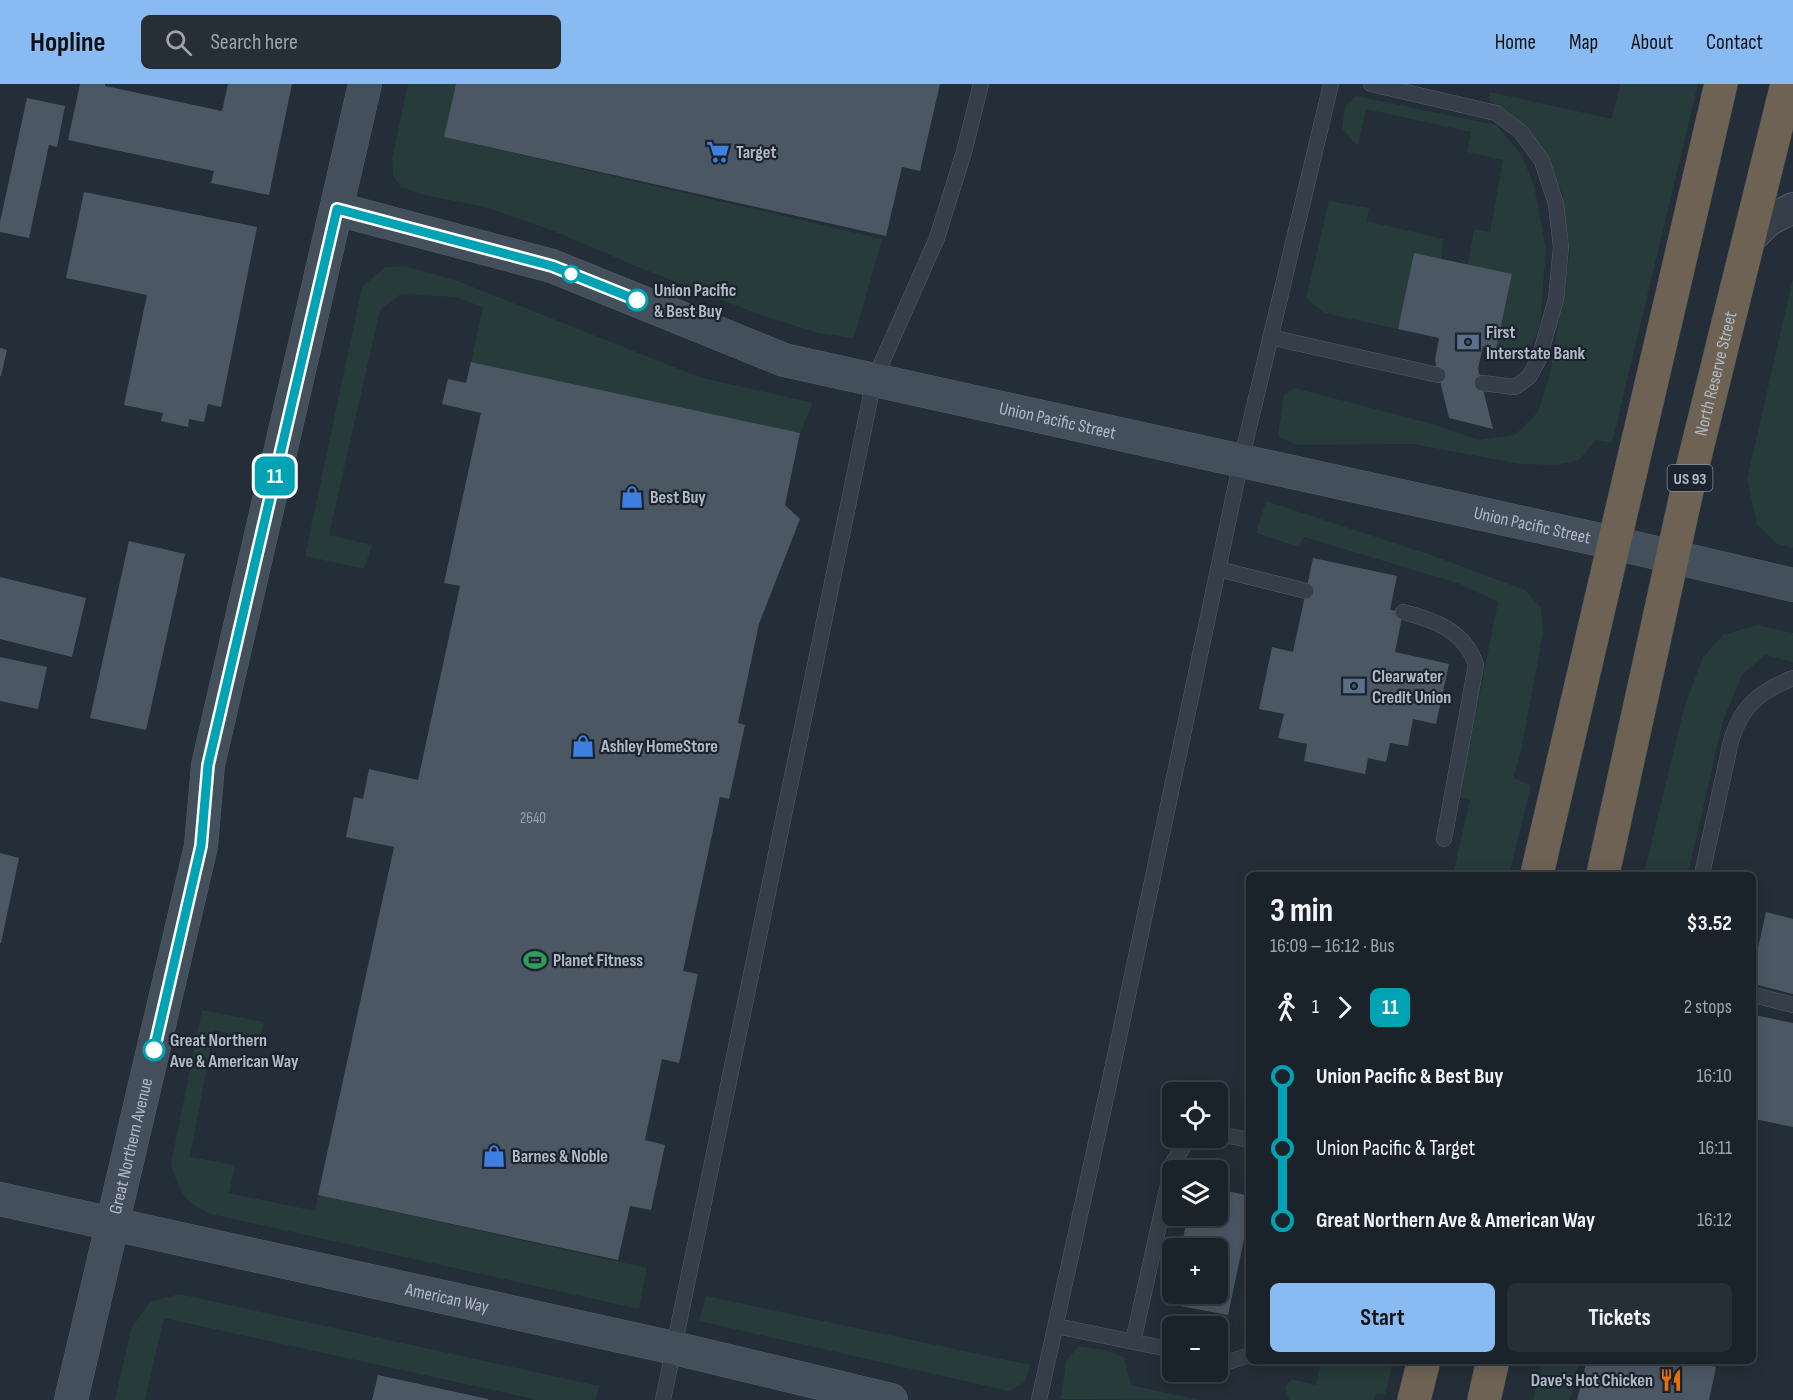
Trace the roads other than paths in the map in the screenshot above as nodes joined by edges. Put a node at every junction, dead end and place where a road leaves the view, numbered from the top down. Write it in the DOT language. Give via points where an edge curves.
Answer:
graph roads {
  1 [pos="365,84"];
  2 [pos="981,84"];
  3 [pos="1331,84"];
  4 [pos="1371,84"];
  5 [pos="1721,84"];
  6 [pos="1787,108"];
  7 [pos="1793,208"];
  8 [pos="337,209"];
  9 [pos="1748,241"];
  10 [pos="1270,337"];
  11 [pos="1438,375"];
  12 [pos="874,380"];
  13 [pos="1482,383"];
  14 [pos="1241,460"];
  15 [pos="1614,543"];
  16 [pos="1673,556"];
  17 [pos="1218,569"];
  18 [pos="1793,585"];
  19 [pos="1306,591"];
  20 [pos="1403,612"];
  21 [pos="1793,678"];
  22 [pos="1444,839"];
  23 [pos="1537,872"];
  24 [pos="1603,872"];
  25 [pos="1702,872"];
  26 [pos="1756,996"];
  27 [pos="1793,1005"];
  28 [pos="1228,1136"];
  29 [pos="1246,1139"];
  30 [pos="1183,1148"];
  31 [pos="0,1199"];
  32 [pos="113,1225"];
  33 [pos="1056,1326"];
  34 [pos="1133,1342"];
  35 [pos="674,1348"];
  36 [pos="1162,1348"];
  37 [pos="1246,1356"];
  38 [pos="1228,1362"];
  39 [pos="1423,1364"];
  40 [pos="1492,1364"];
  41 [pos="71,1400"];
  42 [pos="663,1400"];
  43 [pos="891,1400"];
  44 [pos="1039,1400"];
  45 [pos="1414,1400"];
  46 [pos="1484,1400"];
  1 -- 8 [label="street, Great Northern Avenue"];
  2 -- 12 [label="lane" via="937,238"];
  3 -- 10 [label="lane"];
  4 -- 13 [label="lane" via="1496,113 1521,132 1542,161 1556,204 1562,247 1556,299 1539,359 1529,377 1515,387"];
  5 -- 15 [label="highway"];
  6 -- 9 [label="highway, North Reserve Street / US 93"];
  7 -- 9 [label="street" via="1768,221"];
  8 -- 12 [label="street, Union Pacific Street" via="552,266 784,360"];
  8 -- 32 [label="street, Great Northern Avenue" via="208,765 201,846"];
  9 -- 16 [label="highway, North Reserve Street / US 93"];
  10 -- 11 [label="lane"];
  10 -- 14 [label="lane"];
  12 -- 14 [label="street, Union Pacific Street"];
  12 -- 35 [label="lane"];
  14 -- 15 [label="street, Union Pacific Street"];
  14 -- 17 [label="lane"];
  15 -- 16 [label="street, Union Pacific Street"];
  15 -- 23 [label="highway"];
  16 -- 18 [label="street, Union Pacific Street"];
  16 -- 24 [label="highway, North Reserve Street / US 93"];
  17 -- 19 [label="lane"];
  17 -- 33 [label="lane"];
  20 -- 22 [label="lane" via="1430,619 1455,634 1471,649 1476,665"];
  21 -- 25 [label="lane" via="1750,702 1737,720"];
  26 -- 27 [label="lane"];
  28 -- 29 [label="lane"];
  30 -- 34 [label="lane" via="1173,1162"];
  31 -- 32 [label="street, American Way"];
  32 -- 35 [label="street, American Way"];
  32 -- 41 [label="street, Great Northern Avenue"];
  33 -- 34 [label="lane"];
  33 -- 44 [label="lane"];
  34 -- 36 [label="lane"];
  35 -- 42 [label="lane"];
  35 -- 43 [label="street, American Way"];
  37 -- 38 [label="lane"];
  39 -- 45 [label="highway"];
  40 -- 46 [label="highway"];
}
